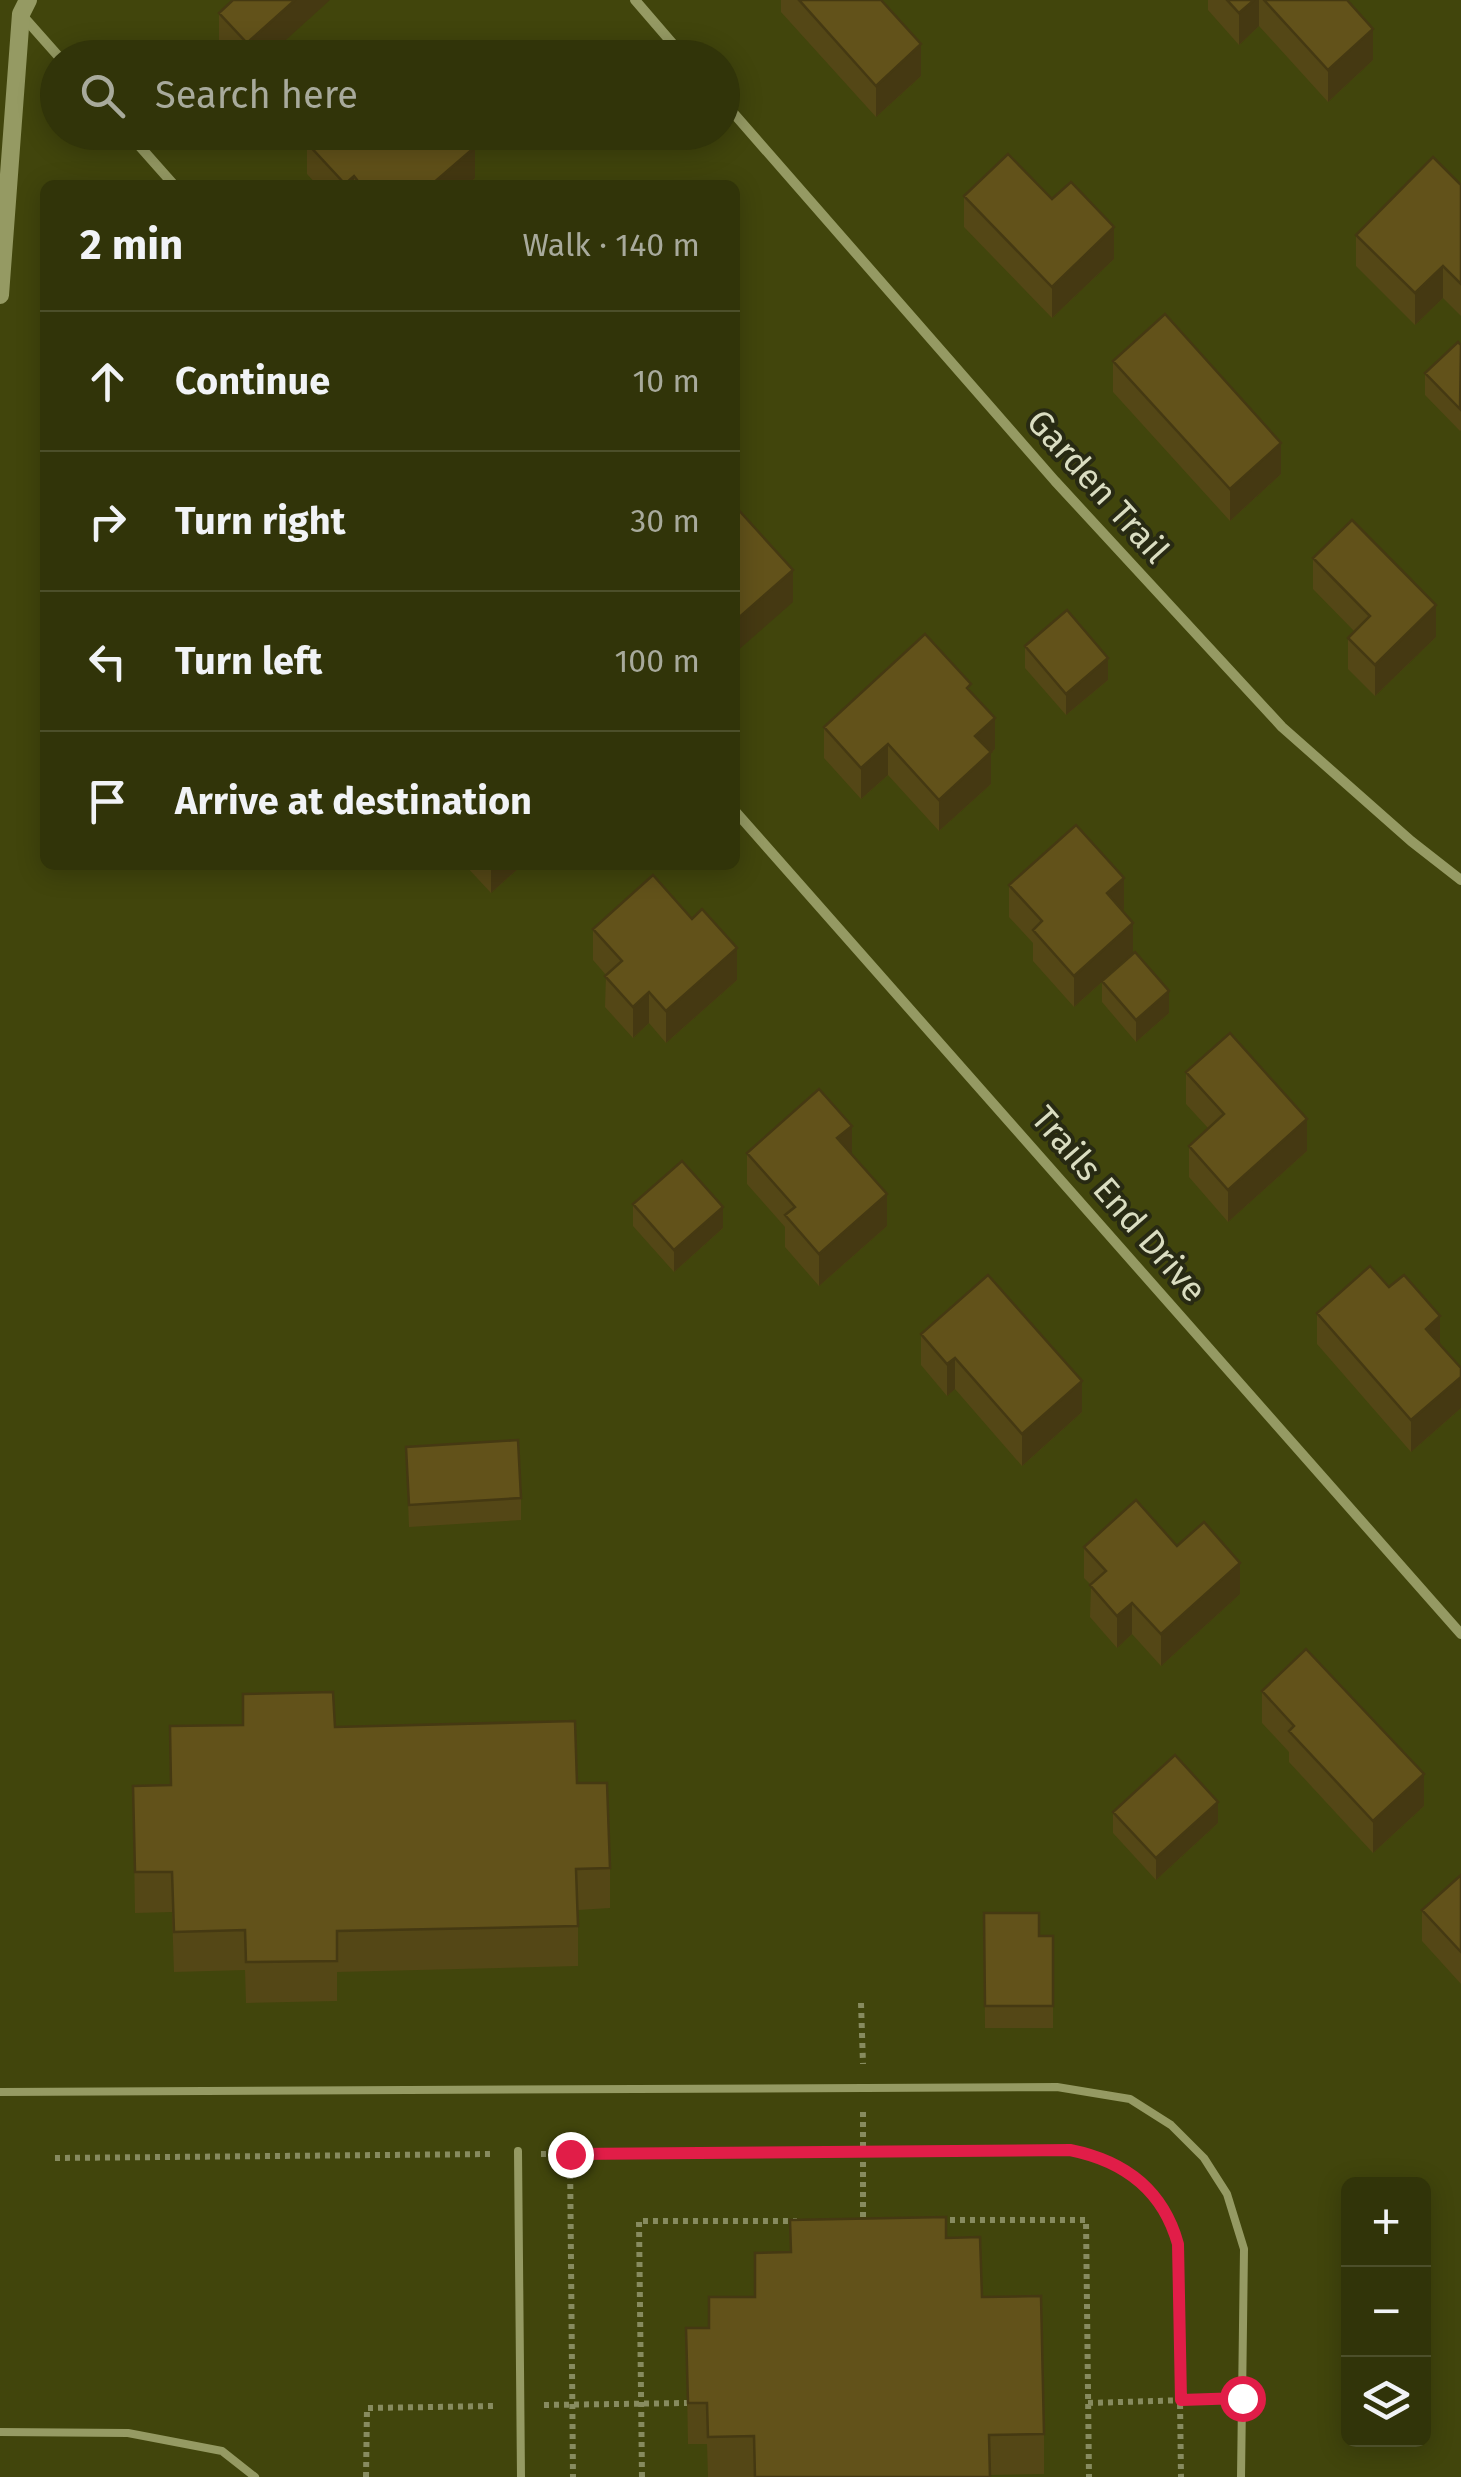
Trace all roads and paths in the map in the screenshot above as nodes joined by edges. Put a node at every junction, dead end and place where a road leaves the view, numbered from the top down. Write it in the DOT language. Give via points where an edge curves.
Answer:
graph roads {
  1 [pos="635,0"];
  2 [pos="24,7"];
  3 [pos="47,40"];
  4 [pos="670,40"];
  5 [pos="740,121"];
  6 [pos="143,150"];
  7 [pos="170,180"];
  8 [pos="0,295"];
  9 [pos="740,817"];
  10 [pos="1461,880"];
  11 [pos="1461,1634"];
  12 [pos="0,2092"];
  13 [pos="518,2152"];
  14 [pos="570,2154"];
  15 [pos="54,2158"];
  16 [pos="845,2220"];
  17 [pos="882,2220"];
  18 [pos="938,2220"];
  19 [pos="807,2221"];
  20 [pos="1242,2398"];
  21 [pos="1181,2400"];
  22 [pos="1088,2403"];
  23 [pos="0,2432"];
  24 [pos="250,2475"];
  25 [pos="521,2477"];
  26 [pos="573,2477"];
  27 [pos="642,2477"];
  28 [pos="1089,2477"];
  29 [pos="1181,2477"];
  30 [pos="1241,2477"];
  1 -- 4 [label="street"];
  2 -- 3 [label="street"];
  2 -- 8 [label="street"];
  5 -- 10 [label="street, Garden Trail" via="1055,481 1282,727"];
  6 -- 7 [label="street"];
  9 -- 11 [label="street, Trails End Drive"];
  12 -- 20 [label="lane" via="1058,2088 1130,2099 1171,2125 1227,2194 1244,2250"];
  13 -- 14 [label="path"];
  13 -- 15 [label="path"];
  13 -- 25 [label="lane"];
  14 -- 21 [label="path" via="1070,2150 1114,2163 1148,2187 1178,2244"];
  14 -- 26 [label="path"];
  16 -- 17 [label="path"];
  18 -- 22 [label="path" via="1086,2220"];
  19 -- 27 [label="path" via="639,2221"];
  20 -- 21 [label="path"];
  20 -- 30 [label="lane"];
  21 -- 22 [label="path"];
  21 -- 29 [label="path"];
  22 -- 28 [label="path"];
  23 -- 24 [label="lane" via="128,2432 222,2451"];
}
